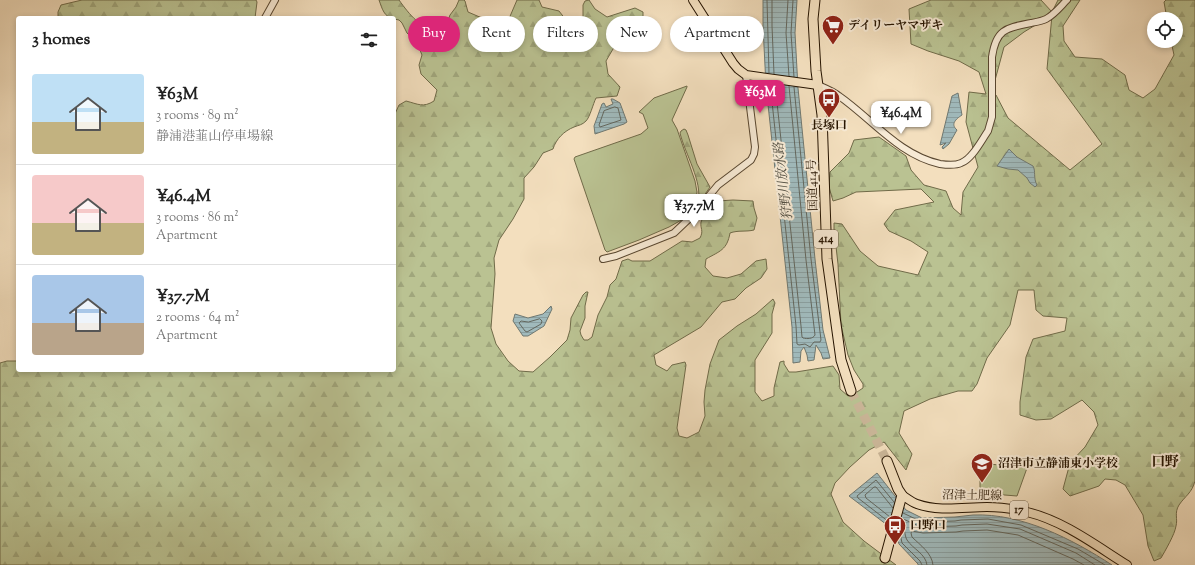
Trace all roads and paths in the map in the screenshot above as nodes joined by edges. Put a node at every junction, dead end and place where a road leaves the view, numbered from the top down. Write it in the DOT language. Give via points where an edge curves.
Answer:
graph roads {
  1 [pos="275,0"];
  2 [pos="693,0"];
  3 [pos="815,0"];
  4 [pos="1067,0"];
  5 [pos="267,16"];
  6 [pos="749,76"];
  7 [pos="814,84"];
  8 [pos="603,259"];
  9 [pos="852,391"];
  10 [pos="887,461"];
  11 [pos="901,497"];
  12 [pos="885,558"];
  13 [pos="1126,565"];
  1 -- 5 [label="street"];
  2 -- 6 [label="main road" via="733,63"];
  3 -- 7 [label="highway, 国道414号 / 414"];
  4 -- 7 [label="street" via="1047,19 1010,28 997,38 992,57 990,126 970,156 961,164 941,164 915,154 897,144 840,96"];
  6 -- 7 [label="main road"];
  6 -- 8 [label="street" via="755,147 751,160 718,185 674,233"];
  7 -- 9 [label="highway, 国道414号 / 414" via="822,115 828,271 841,360"];
  10 -- 11 [label="highway"];
  11 -- 12 [label="highway"];
  11 -- 13 [label="main road, 沼津土肥線 / 17" via="925,507 989,507 1028,512 1064,526"];
}
